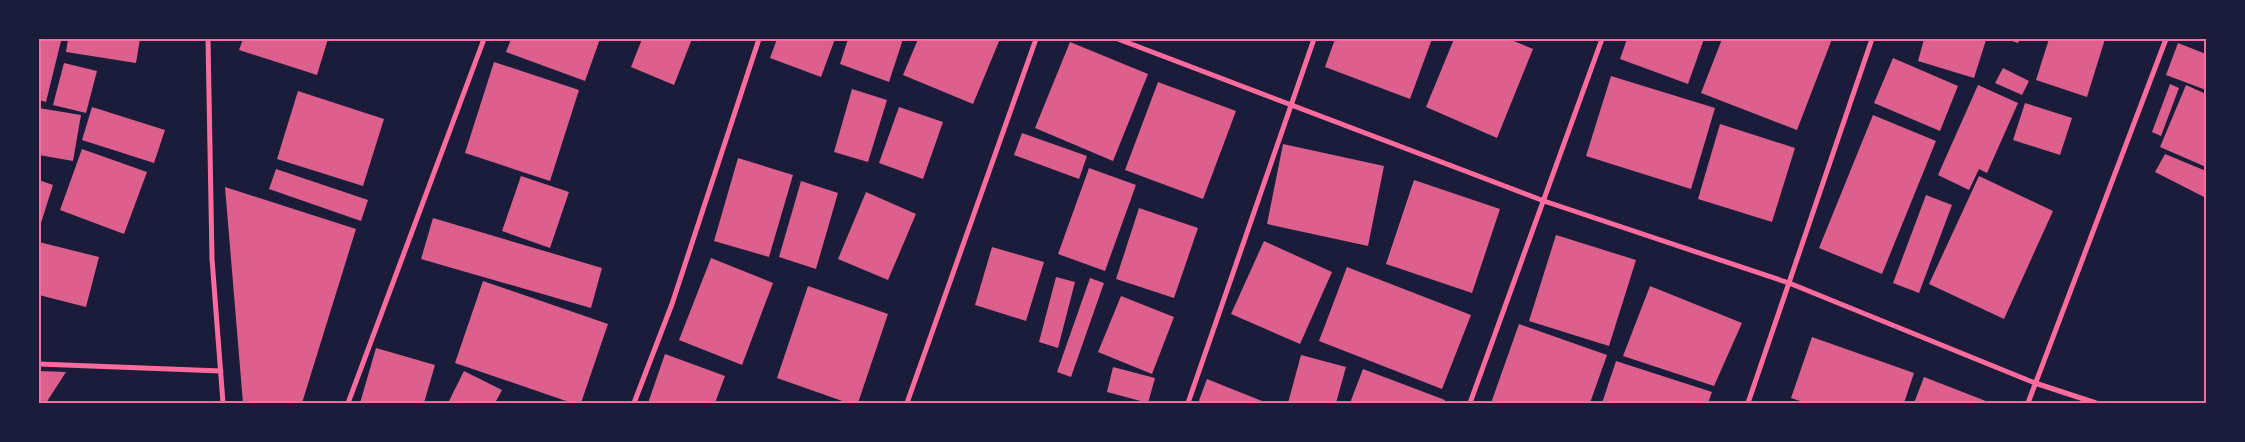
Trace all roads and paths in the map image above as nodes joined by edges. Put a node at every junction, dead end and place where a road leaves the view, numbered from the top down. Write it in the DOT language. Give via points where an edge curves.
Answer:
graph roads {
  1 [pos="208,39"];
  2 [pos="484,39"];
  3 [pos="759,39"];
  4 [pos="1036,39"];
  5 [pos="1118,39"];
  6 [pos="1314,39"];
  7 [pos="1602,39"];
  8 [pos="1872,39"];
  9 [pos="2166,39"];
  10 [pos="1291,104"];
  11 [pos="1544,201"];
  12 [pos="1788,283"];
  13 [pos="39,364"];
  14 [pos="221,371"];
  15 [pos="2035,383"];
  16 [pos="223,403"];
  17 [pos="348,403"];
  18 [pos="634,403"];
  19 [pos="907,403"];
  20 [pos="1188,403"];
  21 [pos="1470,403"];
  22 [pos="1748,403"];
  23 [pos="2028,403"];
  24 [pos="2096,403"];
  1 -- 14 [label="street" via="212,259"];
  2 -- 17 [label="street"];
  3 -- 18 [label="street" via="672,304"];
  4 -- 19 [label="street"];
  5 -- 10 [label="street"];
  6 -- 10 [label="street"];
  7 -- 11 [label="street"];
  8 -- 12 [label="street"];
  9 -- 15 [label="street"];
  10 -- 11 [label="street"];
  10 -- 20 [label="street"];
  11 -- 12 [label="street"];
  11 -- 21 [label="street"];
  12 -- 15 [label="street"];
  12 -- 22 [label="street"];
  13 -- 14 [label="street"];
  14 -- 16 [label="street"];
  15 -- 23 [label="street"];
  15 -- 24 [label="street"];
}
